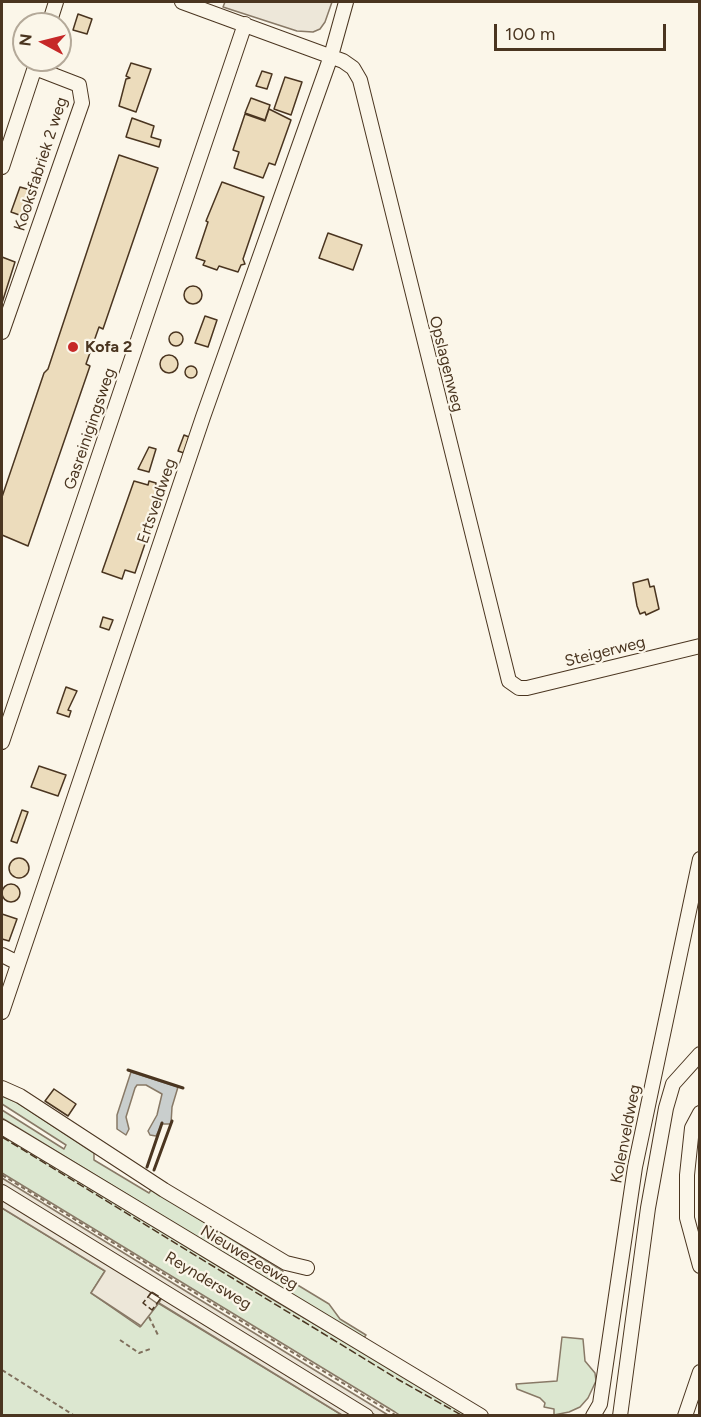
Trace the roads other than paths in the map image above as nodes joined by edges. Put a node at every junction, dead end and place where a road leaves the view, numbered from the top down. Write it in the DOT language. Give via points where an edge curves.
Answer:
graph roads {
  1 [pos="182,2"];
  2 [pos="346,2"];
  3 [pos="245,24"];
  4 [pos="331,56"];
  5 [pos="34,72"];
  6 [pos="53,72"];
  7 [pos="2,167"];
  8 [pos="2,332"];
  9 [pos="699,646"];
  10 [pos="519,688"];
  11 [pos="8,700"];
  12 [pos="2,742"];
  13 [pos="699,859"];
  14 [pos="2,955"];
  15 [pos="18,963"];
  16 [pos="2,1012"];
  17 [pos="699,1054"];
  18 [pos="2,1088"];
  19 [pos="699,1113"];
  20 [pos="2,1127"];
  21 [pos="2,1192"];
  22 [pos="699,1266"];
  23 [pos="307,1268"];
  24 [pos="699,1372"];
  25 [pos="366,1416"];
  26 [pos="481,1416"];
  27 [pos="593,1416"];
  28 [pos="620,1416"];
  29 [pos="685,1416"];
  1 -- 3 [label="street, Opslagenweg"];
  2 -- 4 [label="street, Ertsveldweg"];
  3 -- 4 [label="street, Opslagenweg"];
  3 -- 11 [label="street, Gasreinigingsweg"];
  4 -- 10 [label="street, Opslagenweg" via="353,68 360,80 509,681"];
  4 -- 15 [label="street, Ertsveldweg" via="202,417"];
  5 -- 7 [label="street"];
  6 -- 8 [label="street, Kooksfabriek 2 weg" via="79,85 82,103"];
  9 -- 10 [label="street, Steigerweg"];
  11 -- 12 [label="street, Gasreinigingsweg"];
  13 -- 27 [label="street, Kolenveldweg" via="635,1167 600,1404"];
  14 -- 15 [label="street"];
  15 -- 16 [label="street, Ertsveldweg"];
  17 -- 28 [label="street" via="673,1084 666,1108 648,1208"];
  18 -- 23 [label="street" via="286,1263"];
  19 -- 22 [label="street" via="692,1128 687,1218"];
  20 -- 26 [label="street, Nieuwezeeweg"];
  21 -- 25 [label="street, Reyndersweg"];
  24 -- 29 [label="street"];
}
